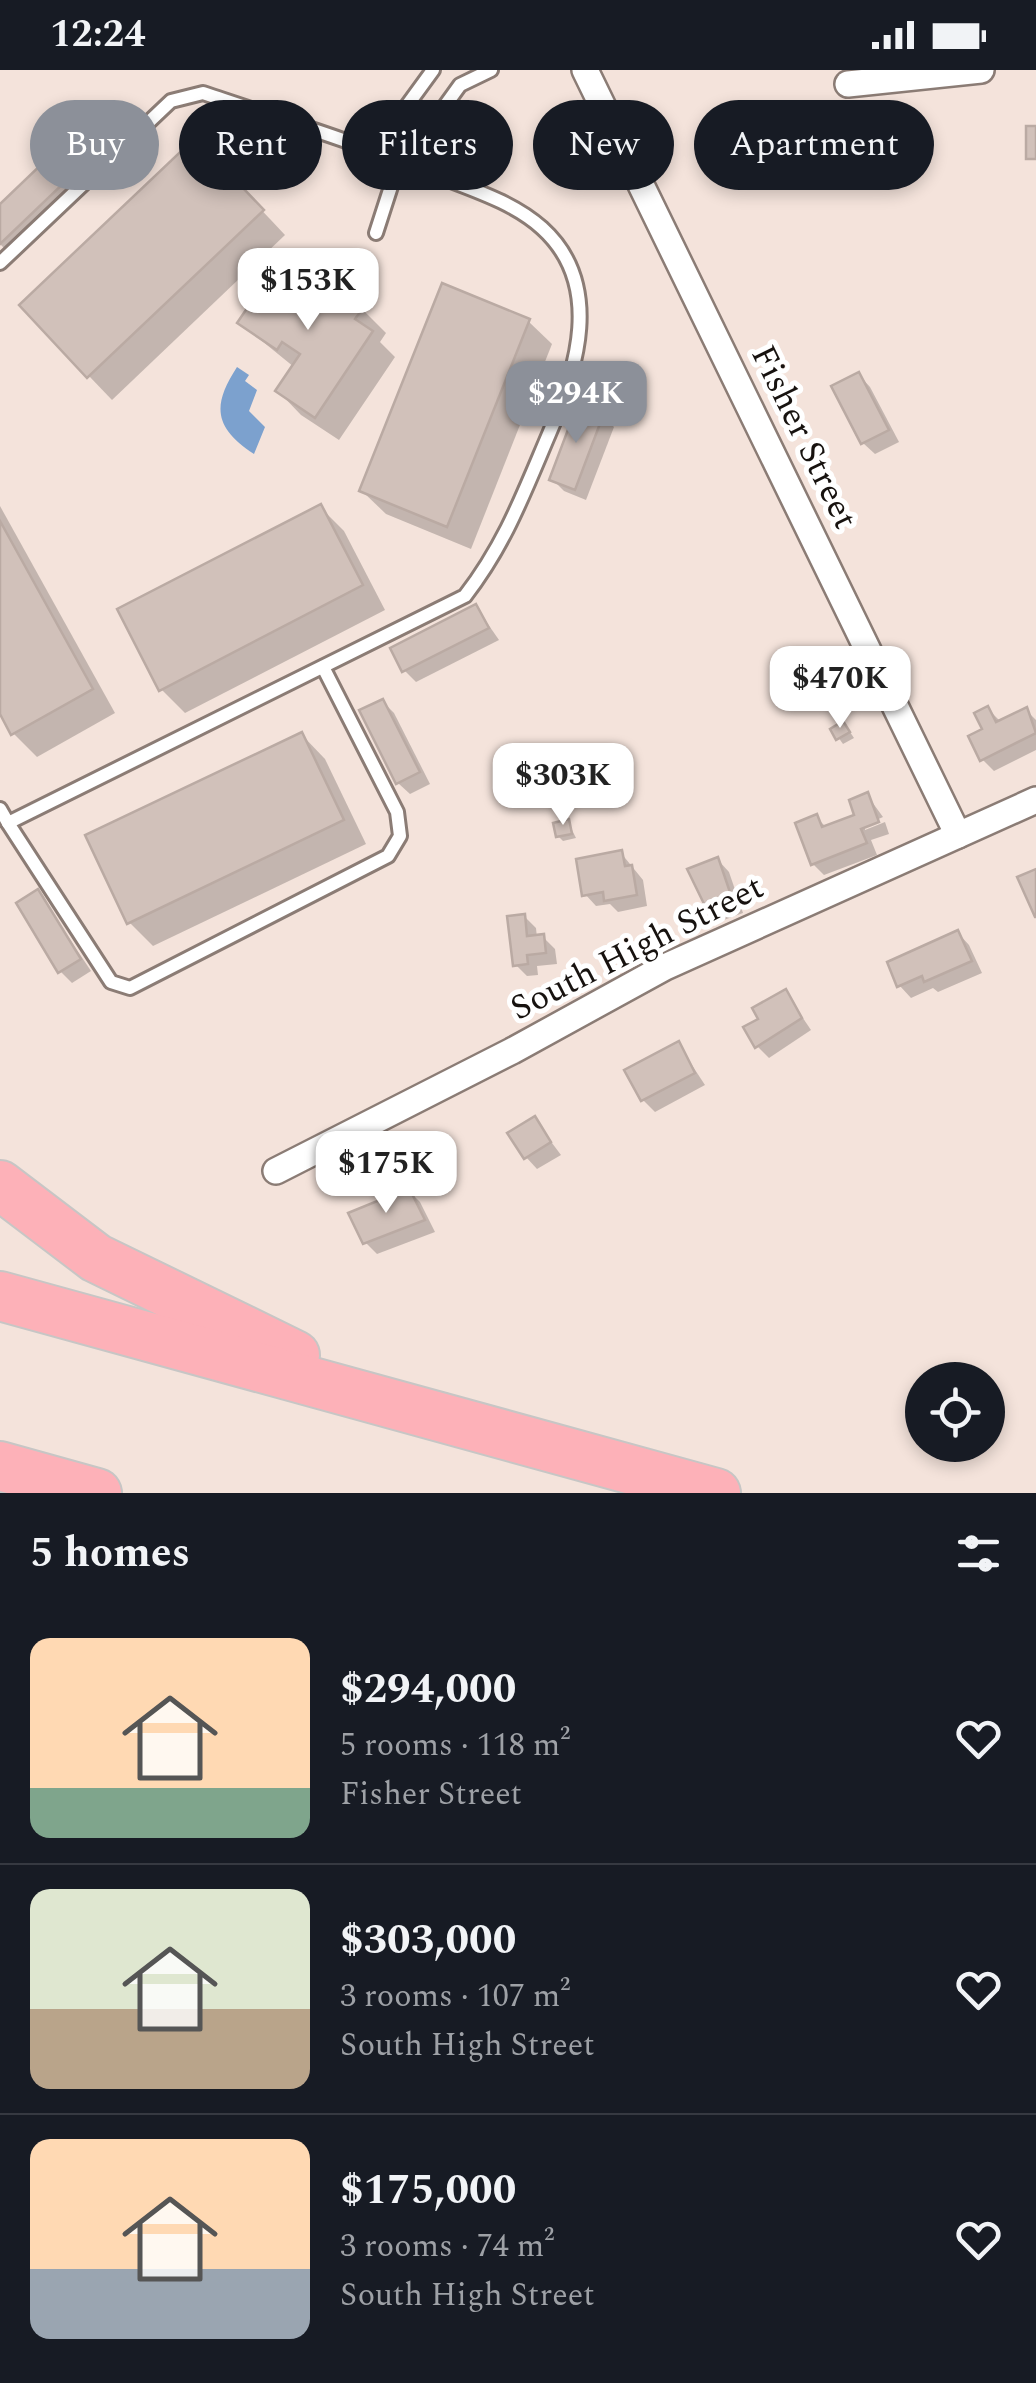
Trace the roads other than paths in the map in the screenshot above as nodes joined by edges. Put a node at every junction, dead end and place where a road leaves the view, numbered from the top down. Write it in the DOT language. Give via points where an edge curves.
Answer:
graph roads {
  1 [pos="433,70"];
  2 [pos="491,70"];
  3 [pos="585,70"];
  4 [pos="981,70"];
  5 [pos="848,84"];
  6 [pos="411,100"];
  7 [pos="450,100"];
  8 [pos="342,140"];
  9 [pos="390,190"];
  10 [pos="473,190"];
  11 [pos="376,232"];
  12 [pos="0,263"];
  13 [pos="324,667"];
  14 [pos="1036,800"];
  15 [pos="0,809"];
  16 [pos="8,823"];
  17 [pos="958,835"];
  18 [pos="276,1171"];
  19 [pos="0,1186"];
  20 [pos="0,1296"];
  21 [pos="392,1404"];
  22 [pos="0,1466"];
  23 [pos="97,1493"];
  24 [pos="716,1493"];
  1 -- 6 [label="lane"];
  2 -- 7 [label="lane" via="460,86"];
  3 -- 17 [label="street, Fisher Street"];
  4 -- 5 [label="street"];
  8 -- 12 [label="lane" via="203,93 171,101"];
  9 -- 11 [label="lane"];
  10 -- 13 [label="lane" via="543,229 564,256 581,334 574,378 499,552 465,596"];
  13 -- 16 [label="lane"];
  13 -- 16 [label="lane" via="397,812 400,836 388,856 130,988 111,982"];
  14 -- 17 [label="street, South High Street"];
  15 -- 16 [label="lane"];
  17 -- 18 [label="street, South High Street" via="665,967"];
  19 -- 21 [label="highway" via="117,1270"];
  20 -- 21 [label="highway"];
  21 -- 24 [label="highway"];
  22 -- 23 [label="highway"];
}
